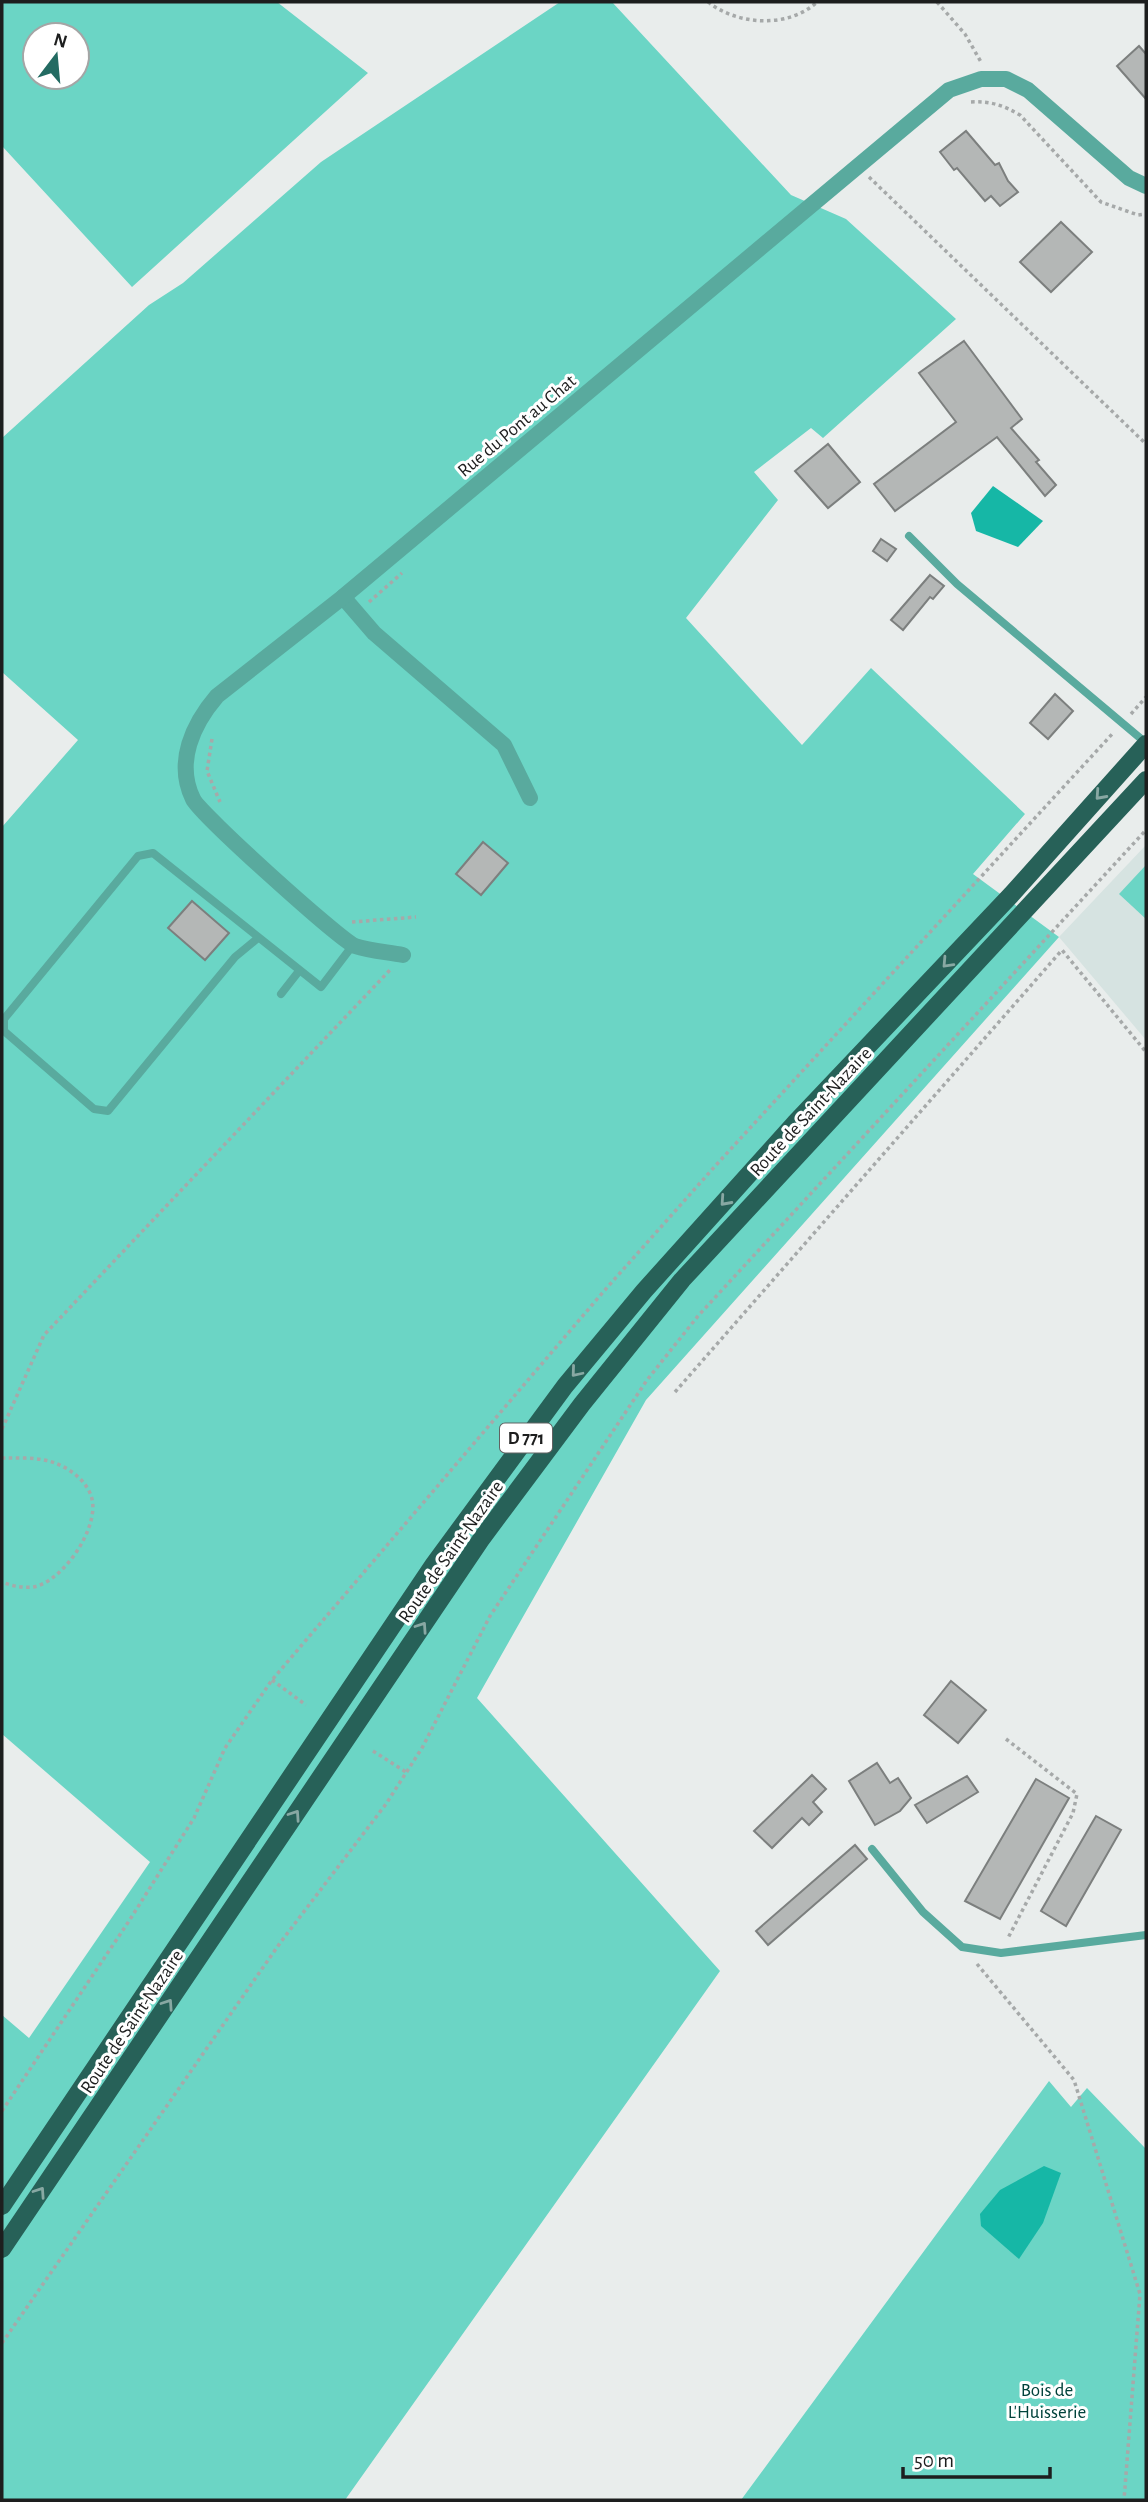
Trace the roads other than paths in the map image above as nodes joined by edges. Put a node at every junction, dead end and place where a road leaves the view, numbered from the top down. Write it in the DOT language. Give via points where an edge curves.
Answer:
graph roads {
  1 [pos="1146,187"];
  2 [pos="909,536"];
  3 [pos="343,597"];
  4 [pos="1146,743"];
  5 [pos="1146,780"];
  6 [pos="530,798"];
  7 [pos="258,937"];
  8 [pos="354,946"];
  9 [pos="402,956"];
  10 [pos="299,971"];
  11 [pos="281,994"];
  12 [pos="872,1849"];
  13 [pos="1146,1935"];
  14 [pos="2,2206"];
  15 [pos="2,2249"];
  1 -- 3 [label="street, Rue du Pont au Chat" via="1129,178 1028,90 1006,79 981,79 949,90"];
  2 -- 4 [label="lane" via="957,584"];
  3 -- 6 [label="street" via="374,633 504,745"];
  3 -- 8 [label="street, Rue du Pont au Chat" via="217,696 195,726 186,758 193,800 205,814"];
  4 -- 14 [label="main road, Route de Saint-Nazaire / D 771, one-way" via="644,1291 565,1386 434,1564"];
  15 -- 5 [label="main road, Route de Saint-Nazaire, one-way" via="475,1549 582,1404 682,1280"];
  7 -- 7 [label="lane" via="153,853 138,856 4,1019 5,1031 94,1109 108,1111 235,957"];
  7 -- 10 [label="lane"];
  8 -- 9 [label="street, Rue du Pont au Chat"];
  8 -- 10 [label="lane" via="321,987"];
  10 -- 11 [label="lane"];
  12 -- 13 [label="lane" via="923,1912 962,1947 1001,1953"];
}
